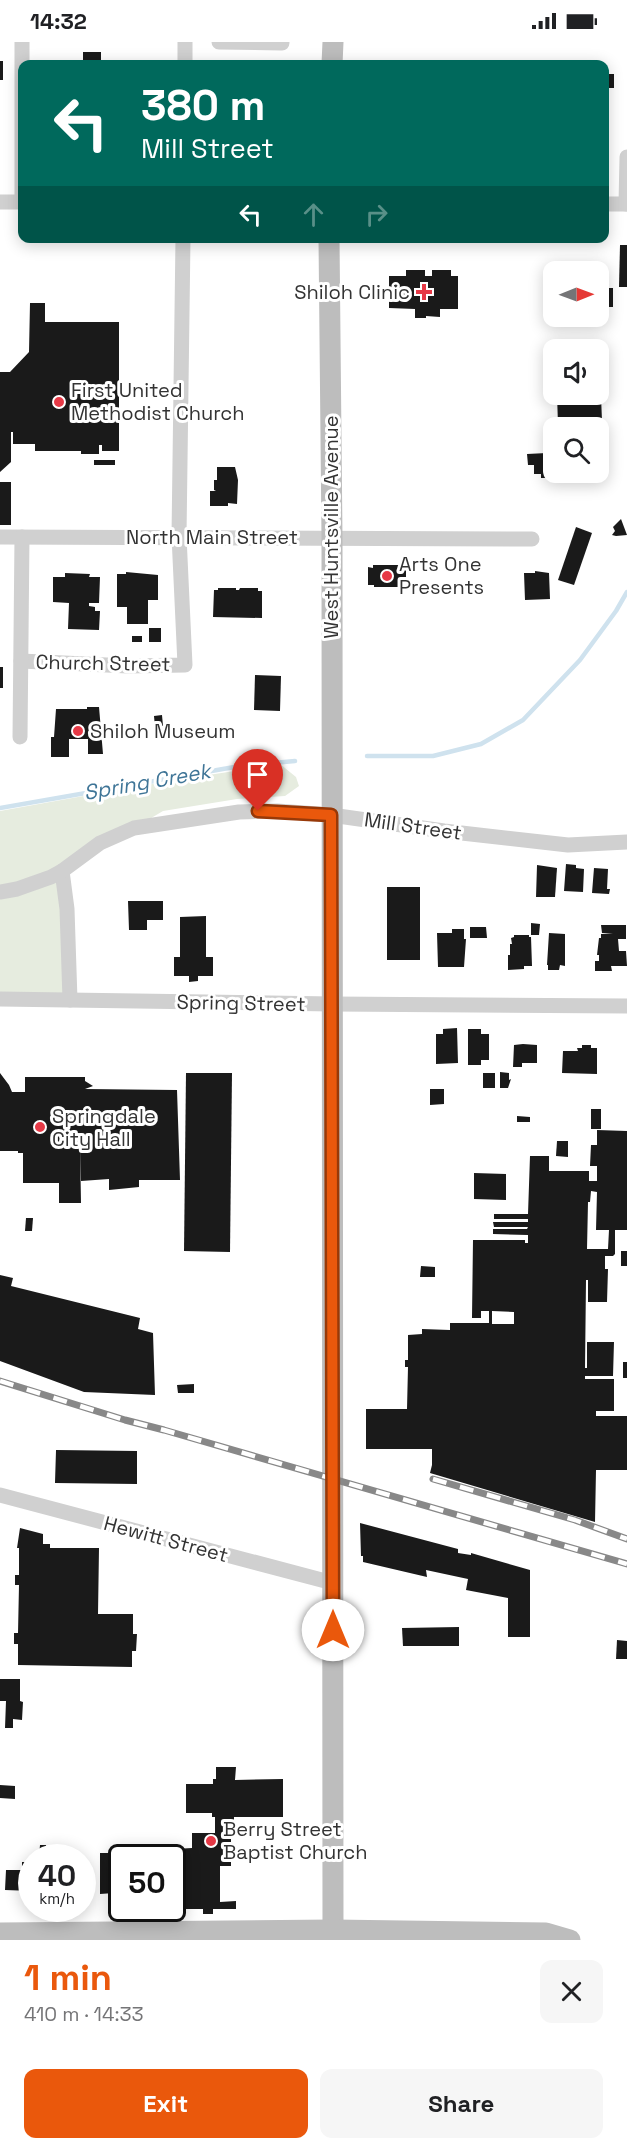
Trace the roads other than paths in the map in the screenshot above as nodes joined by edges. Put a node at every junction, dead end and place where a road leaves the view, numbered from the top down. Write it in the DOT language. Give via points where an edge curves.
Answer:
graph roads {
  1 [pos="22,42"];
  2 [pos="185,42"];
  3 [pos="219,42"];
  4 [pos="333,42"];
  5 [pos="282,43"];
  6 [pos="22,60"];
  7 [pos="185,60"];
  8 [pos="332,60"];
  9 [pos="627,157"];
  10 [pos="0,202"];
  11 [pos="18,202"];
  12 [pos="609,204"];
  13 [pos="627,204"];
  14 [pos="183,243"];
  15 [pos="329,243"];
  16 [pos="179,536"];
  17 [pos="0,537"];
  18 [pos="22,537"];
  19 [pos="332,538"];
  20 [pos="532,538"];
  21 [pos="21,661"];
  22 [pos="20,737"];
  23 [pos="331,815"];
  24 [pos="627,843"];
  25 [pos="62,871"];
  26 [pos="0,892"];
  27 [pos="0,999"];
  28 [pos="70,1000"];
  29 [pos="332,1004"];
  30 [pos="627,1006"];
  31 [pos="0,1495"];
  32 [pos="333,1583"];
  33 [pos="0,1933"];
  34 [pos="333,1935"];
  35 [pos="570,1940"];
  1 -- 6 [label="street"];
  2 -- 7 [label="street"];
  3 -- 5 [label="street"];
  4 -- 8 [label="main road"];
  9 -- 13 [label="street"];
  10 -- 11 [label="street"];
  12 -- 13 [label="street"];
  14 -- 16 [label="street"];
  15 -- 19 [label="main road, West Huntsville Avenue"];
  16 -- 18 [label="street, North Main Street"];
  16 -- 19 [label="street, North Main Street"];
  16 -- 21 [label="street, Church Street" via="185,665"];
  17 -- 18 [label="street, North Main Street"];
  18 -- 21 [label="street"];
  19 -- 20 [label="street, North Main Street"];
  19 -- 23 [label="main road, West Huntsville Avenue"];
  21 -- 22 [label="street"];
  23 -- 24 [label="street, Mill Street" via="568,845"];
  23 -- 25 [label="street, Mill Street" via="239,812 134,828 100,843"];
  23 -- 29 [label="main road, West Huntsville Avenue"];
  25 -- 26 [label="street, Mill Street" via="17,890"];
  25 -- 28 [label="street"];
  27 -- 28 [label="street, Spring Street"];
  28 -- 29 [label="street, Spring Street"];
  29 -- 30 [label="street, Spring Street"];
  29 -- 32 [label="main road, West Huntsville Avenue"];
  31 -- 32 [label="street, Hewitt Street"];
  32 -- 34 [label="main road, West Huntsville Avenue"];
  33 -- 34 [label="main road"];
  34 -- 35 [label="main road" via="546,1933"];
}
